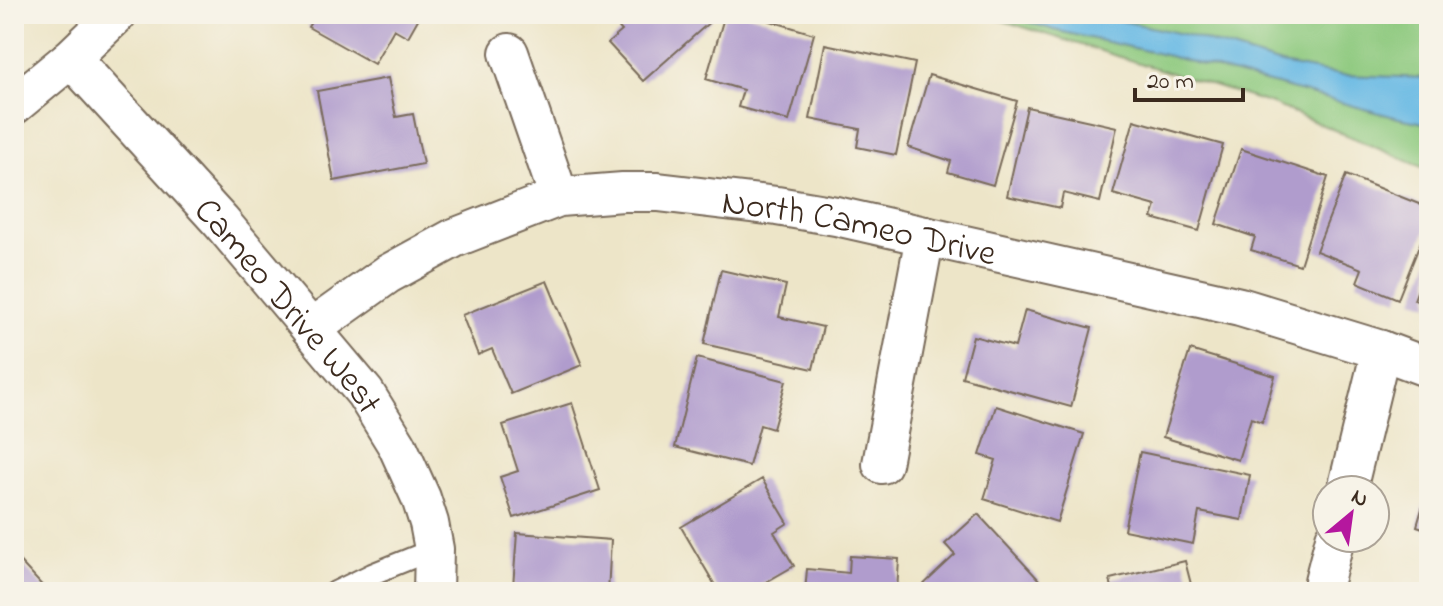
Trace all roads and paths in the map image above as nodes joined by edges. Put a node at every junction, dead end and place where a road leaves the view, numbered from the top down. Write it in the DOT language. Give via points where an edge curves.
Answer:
graph roads {
  1 [pos="117,14"];
  2 [pos="509,53"];
  3 [pos="71,58"];
  4 [pos="14,105"];
  5 [pos="559,197"];
  6 [pos="925,236"];
  7 [pos="311,329"];
  8 [pos="1381,350"];
  9 [pos="1429,368"];
  10 [pos="882,464"];
  11 [pos="1351,474"];
  12 [pos="434,549"];
  13 [pos="1331,554"];
  14 [pos="1324,581"];
  15 [pos="335,592"];
  16 [pos="433,592"];
  1 -- 3 [label="street"];
  2 -- 5 [label="street"];
  3 -- 4 [label="street"];
  3 -- 7 [label="street, Cameo Drive West"];
  5 -- 6 [label="street, North Cameo Drive" via="658,192 777,206"];
  5 -- 7 [label="street, North Cameo Drive" via="454,238 388,274"];
  6 -- 8 [label="street, North Cameo Drive" via="1240,307"];
  6 -- 10 [label="street"];
  7 -- 12 [label="street, Cameo Drive West" via="365,393 397,445 421,498"];
  8 -- 9 [label="street, North Cameo Drive"];
  8 -- 11 [label="street"];
  12 -- 15 [label="lane"];
  12 -- 16 [label="street, Cameo Drive West"];
  13 -- 14 [label="street"];
}
